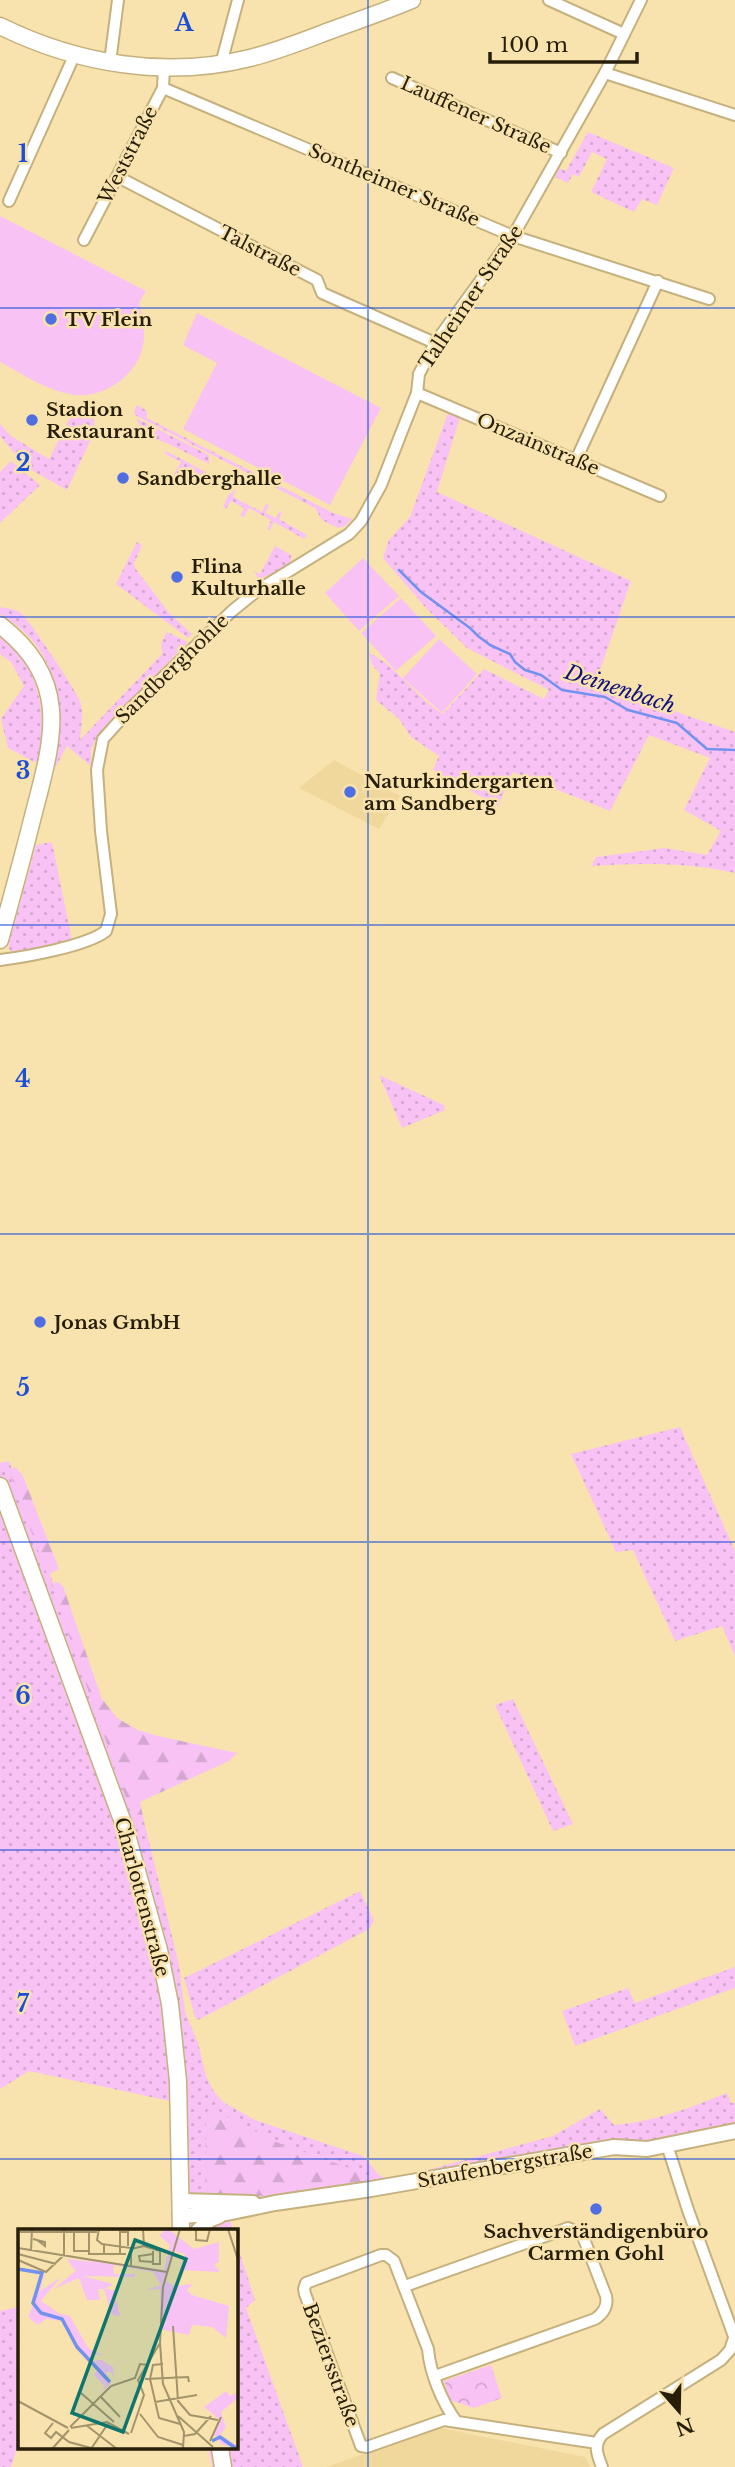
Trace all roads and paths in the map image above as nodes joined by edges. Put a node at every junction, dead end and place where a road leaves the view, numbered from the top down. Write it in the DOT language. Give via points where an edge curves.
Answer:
graph roads {
  1 [pos="118,0"];
  2 [pos="238,0"];
  3 [pos="412,0"];
  4 [pos="549,0"];
  5 [pos="641,0"];
  6 [pos="0,26"];
  7 [pos="624,34"];
  8 [pos="74,56"];
  9 [pos="110,62"];
  10 [pos="221,64"];
  11 [pos="164,68"];
  12 [pos="605,74"];
  13 [pos="392,78"];
  14 [pos="163,88"];
  15 [pos="735,115"];
  16 [pos="561,153"];
  17 [pos="118,177"];
  18 [pos="9,201"];
  19 [pos="513,236"];
  20 [pos="84,240"];
  21 [pos="657,281"];
  22 [pos="709,299"];
  23 [pos="436,343"];
  24 [pos="416,393"];
  25 [pos="576,460"];
  26 [pos="660,496"];
  27 [pos="252,595"];
  28 [pos="0,625"];
  29 [pos="0,940"];
  30 [pos="0,960"];
  31 [pos="0,1486"];
  32 [pos="735,2131"];
  33 [pos="667,2145"];
  34 [pos="275,2203"];
  35 [pos="227,2213"];
  36 [pos="181,2216"];
  37 [pos="200,2229"];
  38 [pos="405,2286"];
  39 [pos="735,2338"];
  40 [pos="435,2376"];
  41 [pos="456,2421"];
  42 [pos="597,2443"];
  43 [pos="602,2467"];
  1 -- 9 [label="street"];
  2 -- 10 [label="street"];
  3 -- 10 [label="main road" via="276,51"];
  4 -- 7 [label="street"];
  5 -- 7 [label="street, Talheimer Straße"];
  6 -- 8 [label="main road"];
  7 -- 12 [label="street, Talheimer Straße"];
  8 -- 9 [label="main road"];
  8 -- 18 [label="street"];
  9 -- 11 [label="main road"];
  10 -- 11 [label="main road"];
  11 -- 14 [label="street, Weststraße"];
  12 -- 15 [label="street"];
  12 -- 16 [label="street, Talheimer Straße"];
  13 -- 16 [label="street, Lauffener Straße"];
  14 -- 17 [label="street, Weststraße"];
  14 -- 19 [label="street, Sontheimer Straße"];
  16 -- 19 [label="street, Talheimer Straße"];
  17 -- 20 [label="street, Weststraße"];
  17 -- 23 [label="street, Talstraße" via="317,280 322,293"];
  19 -- 21 [label="street, Sontheimer Straße"];
  19 -- 23 [label="street, Talheimer Straße"];
  21 -- 22 [label="street, Sontheimer Straße"];
  21 -- 25 [label="street"];
  23 -- 24 [label="street, Talheimer Straße" via="419,374"];
  24 -- 25 [label="street, Onzainstraße"];
  24 -- 27 [label="street, Talheimer Straße" via="380,485 355,529"];
  25 -- 26 [label="street, Onzainstraße"];
  27 -- 30 [label="street, Sandberghohle" via="103,739 97,770 111,914 106,931 88,940"];
  28 -- 29 [label="main road" via="20,640 45,678 53,727"];
  31 -- 36 [label="main road, Charlottenstraße" via="125,1828 159,1950 178,2081"];
  32 -- 33 [label="street, Staufenbergstraße"];
  33 -- 34 [label="street, Staufenbergstraße" via="614,2147"];
  33 -- 39 [label="street"];
  34 -- 35 [label="street, Staufenbergstraße"];
  34 -- 36 [label="street, Staufenbergstraße"];
  35 -- 36 [label="street, Staufenbergstraße"];
  35 -- 37 [label="street, Staufenbergstraße"];
  38 -- 40 [label="street, Beziersstraße"];
  38 -- 40 [label="street" via="568,2228 584,2238 606,2296 603,2312 595,2319"];
  38 -- 41 [label="street, Beziersstraße" via="394,2261 381,2255 308,2281 304,2288 361,2446 444,2420"];
  39 -- 42 [label="street" via="721,2360 604,2434"];
  40 -- 41 [label="street, Beziersstraße"];
  41 -- 42 [label="street, Beziersstraße"];
  42 -- 43 [label="street"];
}
